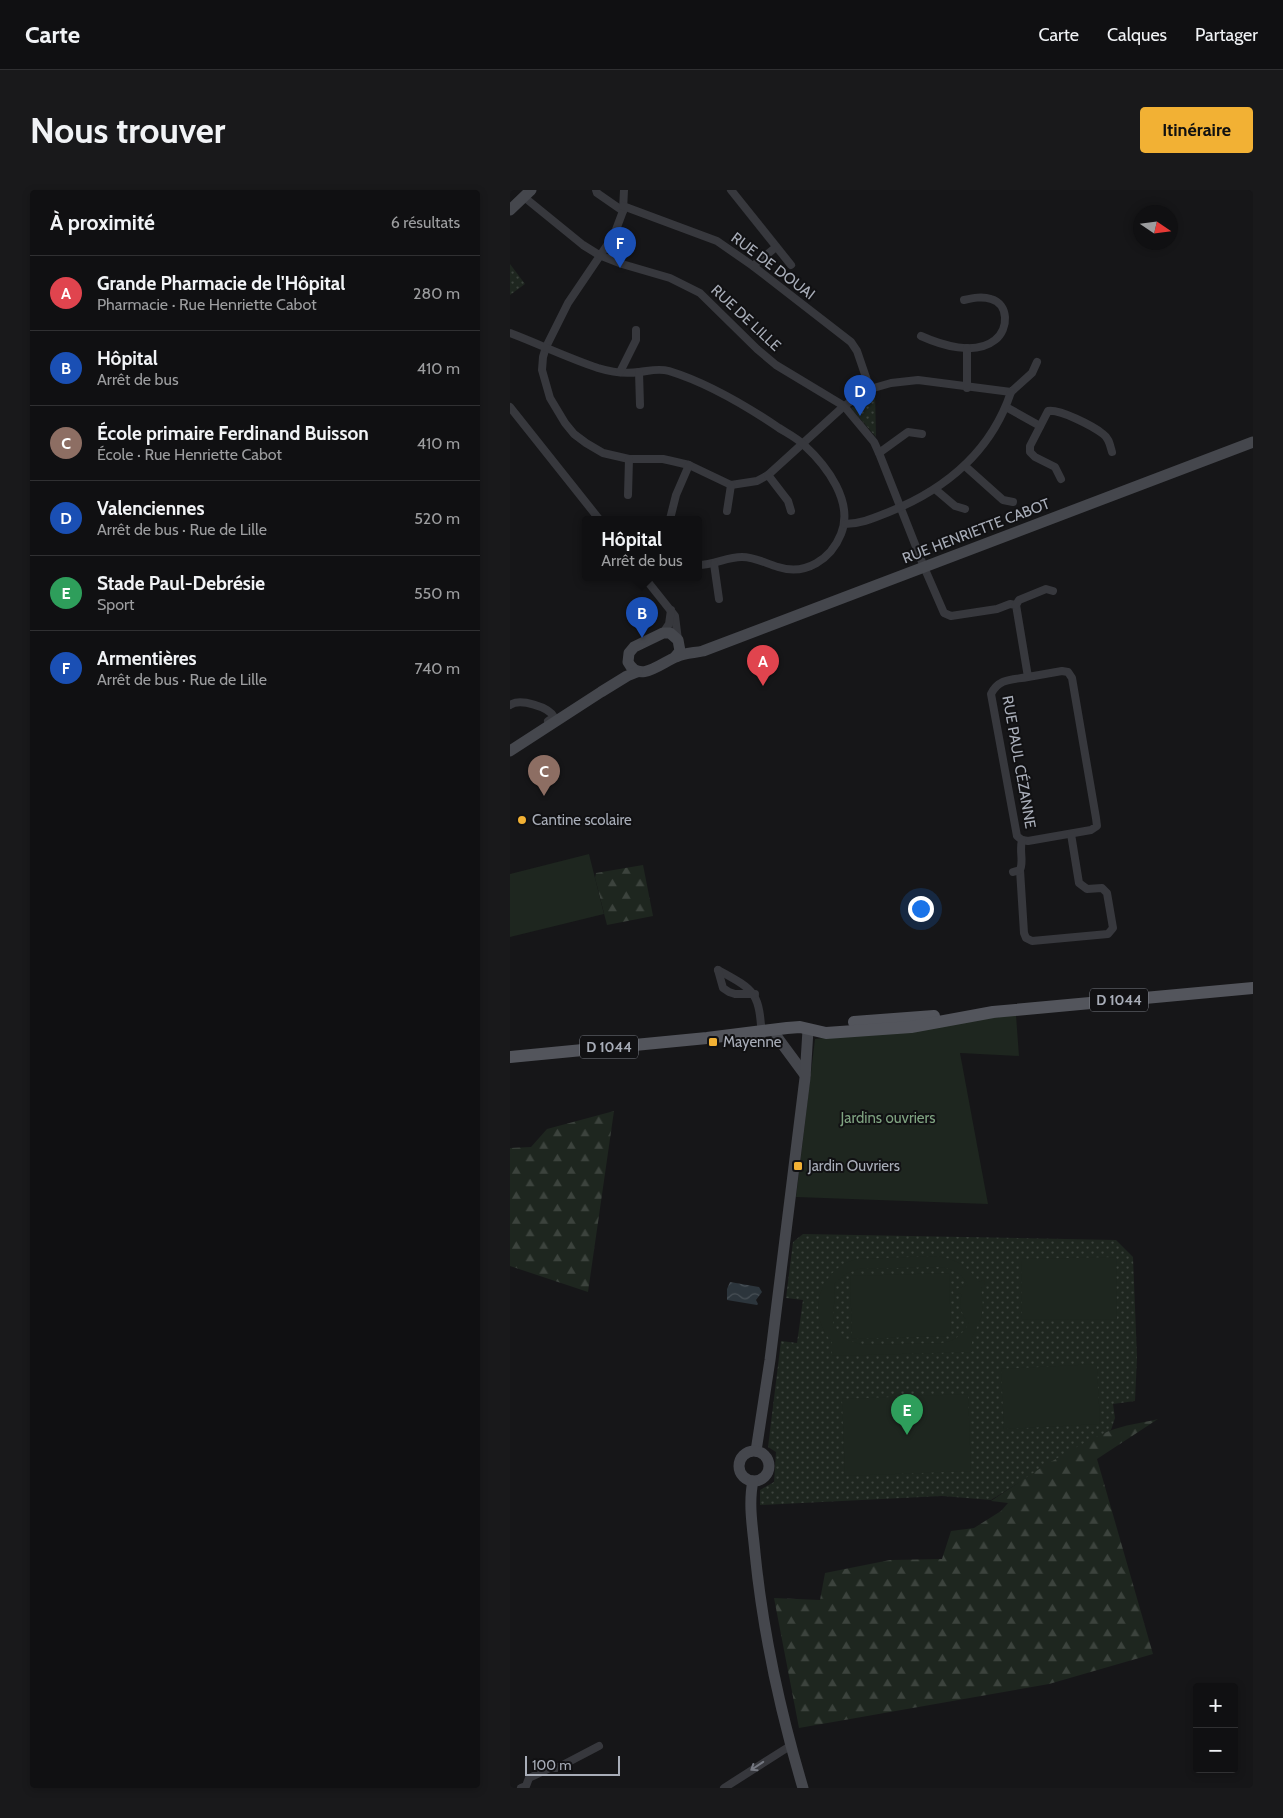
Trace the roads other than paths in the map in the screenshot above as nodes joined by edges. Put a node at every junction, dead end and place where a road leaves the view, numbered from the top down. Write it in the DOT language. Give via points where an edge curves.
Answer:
graph roads {
  1 [pos="596,190"];
  2 [pos="624,190"];
  3 [pos="731,190"];
  4 [pos="528,194"];
  5 [pos="623,208"];
  6 [pos="510,210"];
  7 [pos="776,247"];
  8 [pos="599,255"];
  9 [pos="791,265"];
  10 [pos="753,266"];
  11 [pos="964,300"];
  12 [pos="636,330"];
  13 [pos="510,333"];
  14 [pos="920,336"];
  15 [pos="546,347"];
  16 [pos="968,348"];
  17 [pos="1037,362"];
  18 [pos="620,372"];
  19 [pos="639,372"];
  20 [pos="967,388"];
  21 [pos="870,389"];
  22 [pos="1011,392"];
  23 [pos="640,405"];
  24 [pos="844,406"];
  25 [pos="510,407"];
  26 [pos="1006,407"];
  27 [pos="1040,426"];
  28 [pos="922,434"];
  29 [pos="1253,442"];
  30 [pos="804,444"];
  31 [pos="1112,452"];
  32 [pos="880,453"];
  33 [pos="629,459"];
  34 [pos="689,465"];
  35 [pos="965,466"];
  36 [pos="768,475"];
  37 [pos="1061,479"];
  38 [pos="731,485"];
  39 [pos="935,489"];
  40 [pos="628,495"];
  41 [pos="1013,502"];
  42 [pos="900,508"];
  43 [pos="964,509"];
  44 [pos="727,511"];
  45 [pos="791,511"];
  46 [pos="597,516"];
  47 [pos="671,516"];
  48 [pos="845,524"];
  49 [pos="702,564"];
  50 [pos="714,564"];
  51 [pos="924,567"];
  52 [pos="647,581"];
  53 [pos="1053,591"];
  54 [pos="719,599"];
  55 [pos="1016,605"];
  56 [pos="671,610"];
  57 [pos="663,633"];
  58 [pos="678,641"];
  59 [pos="709,649"];
  60 [pos="675,657"];
  61 [pos="628,662"];
  62 [pos="637,672"];
  63 [pos="1028,677"];
  64 [pos="510,705"];
  65 [pos="553,714"];
  66 [pos="527,740"];
  67 [pos="511,745"];
  68 [pos="1071,834"];
  69 [pos="1022,840"];
  70 [pos="1253,988"];
  71 [pos="754,994"];
  72 [pos="808,1030"];
  73 [pos="762,1034"];
  74 [pos="777,1037"];
  75 [pos="510,1056"];
  76 [pos="805,1075"];
  77 [pos="756,1451"];
  78 [pos="753,1481"];
  79 [pos="599,1746"];
  80 [pos="790,1746"];
  81 [pos="521,1788"];
  82 [pos="724,1788"];
  83 [pos="802,1788"];
  1 -- 5 [label="street, RUE DE DOUAI"];
  2 -- 5 [label="street"];
  3 -- 7 [label="street"];
  4 -- 6 [label="street"];
  4 -- 8 [label="street, RUE DE LILLE" via="583,245"];
  5 -- 8 [label="street" via="614,235"];
  5 -- 10 [label="street, RUE DE DOUAI" via="717,241"];
  7 -- 9 [label="street"];
  7 -- 10 [label="street"];
  8 -- 15 [label="street" via="568,303"];
  8 -- 24 [label="street, RUE DE LILLE" via="670,278 700,293 776,365"];
  10 -- 21 [label="street, RUE DE DOUAI" via="851,342 858,351"];
  11 -- 16 [label="street" via="978,296 990,298 1002,306 1005,314 1002,332 995,340"];
  12 -- 18 [label="street" via="636,340"];
  13 -- 15 [label="street"];
  14 -- 16 [label="street"];
  15 -- 18 [label="street" via="598,368"];
  15 -- 33 [label="street" via="542,364 545,383 565,423 586,444 603,453"];
  16 -- 20 [label="street"];
  17 -- 22 [label="street" via="1032,373"];
  18 -- 19 [label="street"];
  19 -- 23 [label="street"];
  19 -- 30 [label="street" via="653,369 668,371 705,385 752,410"];
  20 -- 21 [label="street" via="918,380"];
  20 -- 22 [label="street"];
  21 -- 24 [label="street"];
  22 -- 26 [label="street"];
  24 -- 30 [label="street"];
  24 -- 32 [label="street, RUE DE LILLE"];
  25 -- 46 [label="street"];
  26 -- 27 [label="street"];
  26 -- 35 [label="street" via="987,439"];
  27 -- 31 [label="street" via="1048,411 1063,413 1104,434"];
  27 -- 37 [label="street" via="1030,452 1055,468"];
  28 -- 32 [label="street" via="908,432"];
  29 -- 51 [label="street, RUE HENRIETTE CABOT"];
  30 -- 36 [label="street"];
  30 -- 48 [label="street" via="831,477 841,497"];
  32 -- 42 [label="street, RUE DE LILLE"];
  33 -- 34 [label="street" via="662,459"];
  33 -- 40 [label="street"];
  34 -- 38 [label="street"];
  34 -- 47 [label="street"];
  35 -- 39 [label="street"];
  35 -- 41 [label="street" via="1003,500"];
  36 -- 38 [label="street" via="757,481"];
  36 -- 45 [label="street" via="788,501"];
  38 -- 44 [label="street"];
  39 -- 42 [label="street"];
  39 -- 43 [label="street" via="955,506"];
  42 -- 48 [label="street" via="858,524"];
  42 -- 51 [label="street, RUE DE LILLE"];
  48 -- 50 [label="street" via="830,552 815,565 804,569 780,568 749,557"];
  49 -- 50 [label="street"];
  50 -- 54 [label="street"];
  51 -- 55 [label="street, RUE DE LILLE" via="942,609 951,616"];
  51 -- 59 [label="street, RUE HENRIETTE CABOT"];
  52 -- 56 [label="street"];
  53 -- 55 [label="street, RUE DE LILLE" via="1046,589 1019,600"];
  55 -- 63 [label="street"];
  56 -- 57 [label="street" via="669,624"];
  56 -- 58 [label="street" via="675,616"];
  57 -- 58 [label="street" via="670,633"];
  57 -- 61 [label="street" via="634,647"];
  58 -- 59 [label="street" via="694,648"];
  58 -- 60 [label="street" via="680,651"];
  59 -- 60 [label="street, RUE HENRIETTE CABOT"];
  60 -- 62 [label="street, RUE HENRIETTE CABOT" via="646,672"];
  61 -- 62 [label="street"];
  61 -- 65 [label="street" via="618,675"];
  62 -- 66 [label="street"];
  63 -- 68 [label="street, RUE PAUL CÉZANNE" via="1062,671 1068,672 1072,678 1097,826"];
  63 -- 69 [label="street, RUE PAUL CÉZANNE" via="1001,682 990,694 1017,836"];
  64 -- 65 [label="street" via="516,701 523,702"];
  65 -- 66 [label="street" via="554,717"];
  65 -- 67 [label="street"];
  66 -- 67 [label="street"];
  68 -- 69 [label="street, RUE PAUL CÉZANNE"];
  68 -- 69 [label="street" via="1079,883 1087,889 1102,888 1107,893 1113,928 1108,934 1032,941 1026,938 1017,871 1022,865"];
  70 -- 72 [label="main road, D 1044" via="985,1013 911,1027 826,1033"];
  71 -- 71 [label="street" via="729,992 723,988 718,970 745,984"];
  71 -- 73 [label="street"];
  72 -- 73 [label="main road, D 1044" via="800,1027"];
  72 -- 74 [label="main road, D 1044" via="804,1035"];
  72 -- 76 [label="street"];
  73 -- 74 [label="main road, D 1044"];
  73 -- 75 [label="main road, D 1044"];
  74 -- 76 [label="street"];
  76 -- 77 [label="street"];
  77 -- 78 [label="street" via="764,1455 769,1468 765,1476"];
  77 -- 78 [label="street" via="747,1452 739,1464 741,1473"];
  78 -- 80 [label="street" via="751,1500 759,1595"];
  79 -- 81 [label="street" via="557,1768 529,1778 526,1786"];
  80 -- 82 [label="street, one-way"];
  80 -- 83 [label="street"];
}
